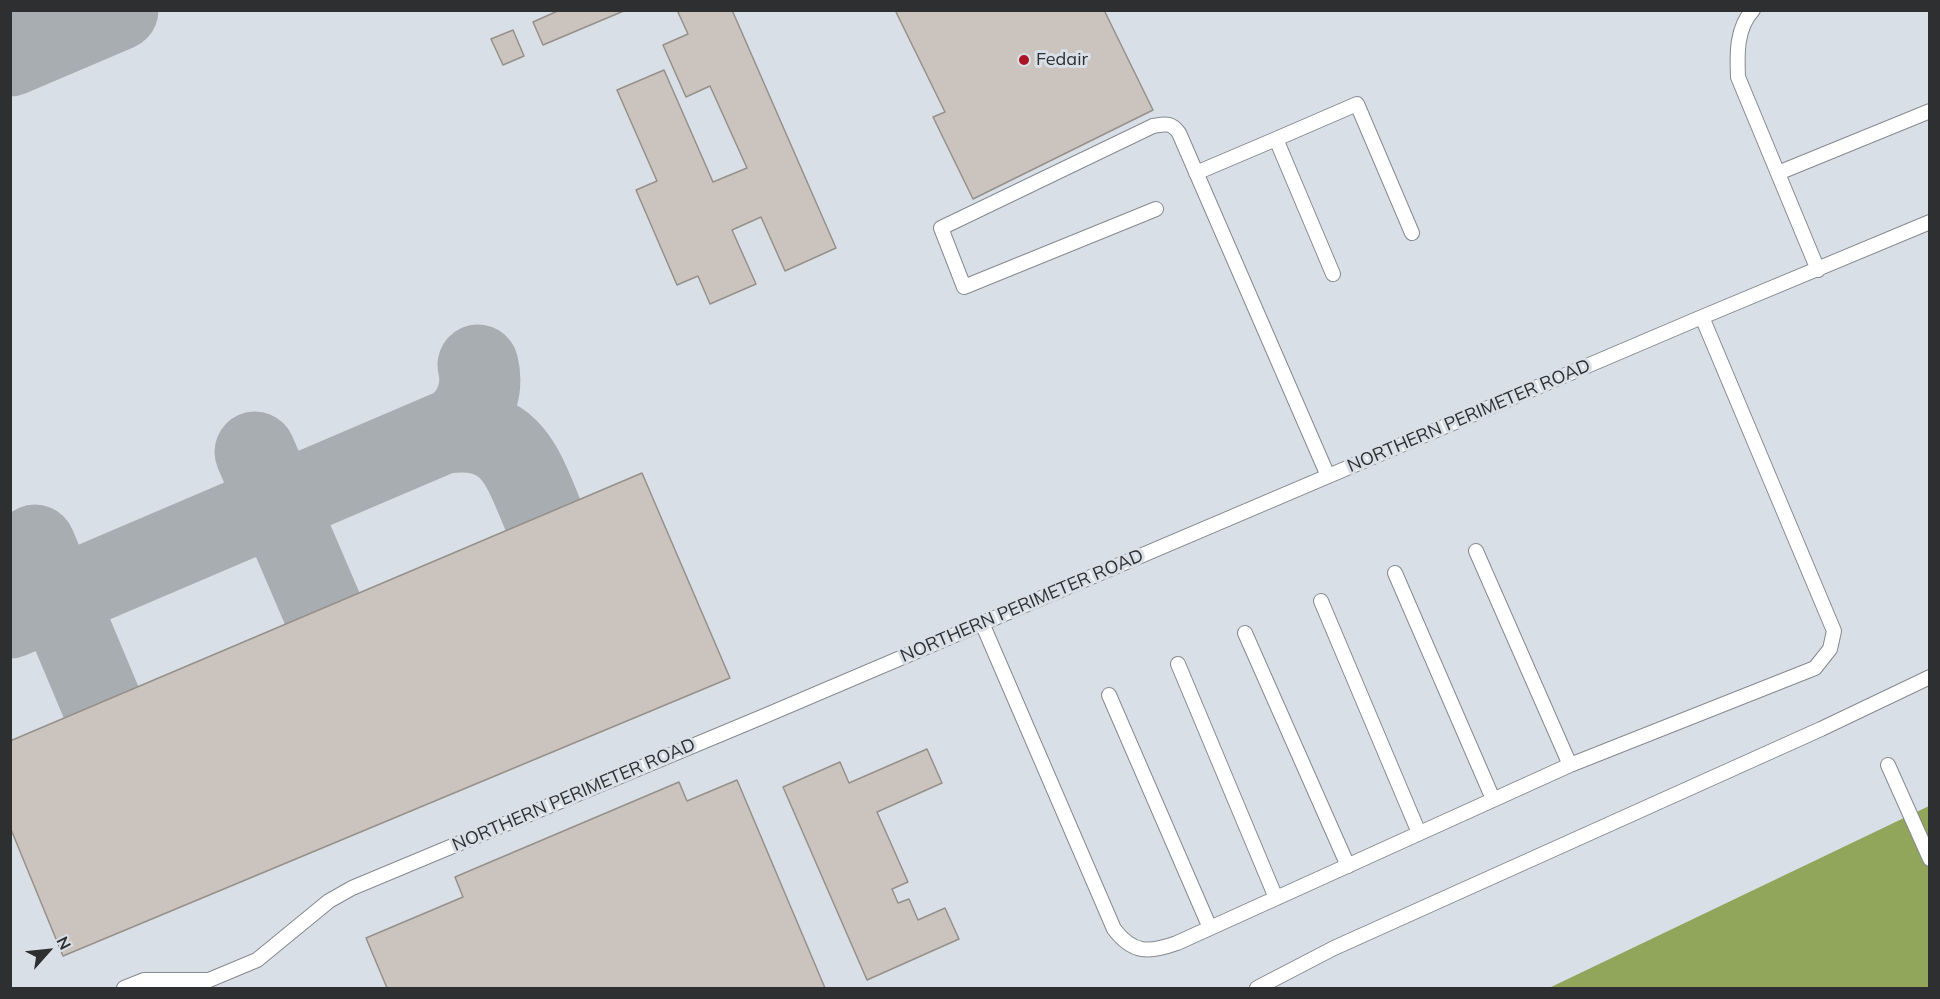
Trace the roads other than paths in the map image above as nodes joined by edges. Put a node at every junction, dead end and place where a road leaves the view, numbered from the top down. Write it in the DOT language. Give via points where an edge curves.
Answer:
graph roads {
  1 [pos="1753,10"];
  2 [pos="1929,111"];
  3 [pos="1276,139"];
  4 [pos="1196,173"];
  5 [pos="1778,173"];
  6 [pos="1156,209"];
  7 [pos="1929,222"];
  8 [pos="1412,233"];
  9 [pos="1818,270"];
  10 [pos="1334,274"];
  11 [pos="1702,317"];
  12 [pos="1328,476"];
  13 [pos="1476,551"];
  14 [pos="1395,573"];
  15 [pos="1321,601"];
  16 [pos="982,623"];
  17 [pos="1245,633"];
  18 [pos="1178,664"];
  19 [pos="1929,677"];
  20 [pos="1109,694"];
  21 [pos="1570,765"];
  22 [pos="1888,765"];
  23 [pos="1493,799"];
  24 [pos="1419,833"];
  25 [pos="1929,859"];
  26 [pos="1348,866"];
  27 [pos="1276,898"];
  28 [pos="1210,928"];
  29 [pos="124,988"];
  30 [pos="1257,988"];
  1 -- 5 [label="lane" via="1747,16 1737,48 1738,77"];
  2 -- 5 [label="lane"];
  3 -- 4 [label="lane"];
  3 -- 8 [label="lane" via="1357,104"];
  3 -- 10 [label="lane"];
  4 -- 6 [label="lane" via="1174,126 1153,126 941,228 964,287"];
  4 -- 12 [label="lane"];
  5 -- 9 [label="lane"];
  7 -- 9 [label="lane, NORTHERN PERIMETER ROAD"];
  9 -- 11 [label="lane, NORTHERN PERIMETER ROAD"];
  11 -- 12 [label="lane, NORTHERN PERIMETER ROAD"];
  11 -- 21 [label="lane" via="1834,631 1830,649 1815,668"];
  12 -- 16 [label="lane, NORTHERN PERIMETER ROAD"];
  13 -- 21 [label="lane"];
  14 -- 23 [label="lane"];
  15 -- 24 [label="lane"];
  16 -- 28 [label="lane" via="1114,929 1131,946 1151,950"];
  16 -- 29 [label="lane, NORTHERN PERIMETER ROAD" via="352,888 329,901 257,960 209,980 144,980"];
  17 -- 26 [label="lane"];
  18 -- 27 [label="lane"];
  19 -- 30 [label="lane" via="1334,948"];
  20 -- 28 [label="lane"];
  21 -- 23 [label="lane"];
  22 -- 25 [label="lane"];
  23 -- 24 [label="lane"];
  24 -- 26 [label="lane"];
  26 -- 27 [label="lane"];
  27 -- 28 [label="lane"];
}
